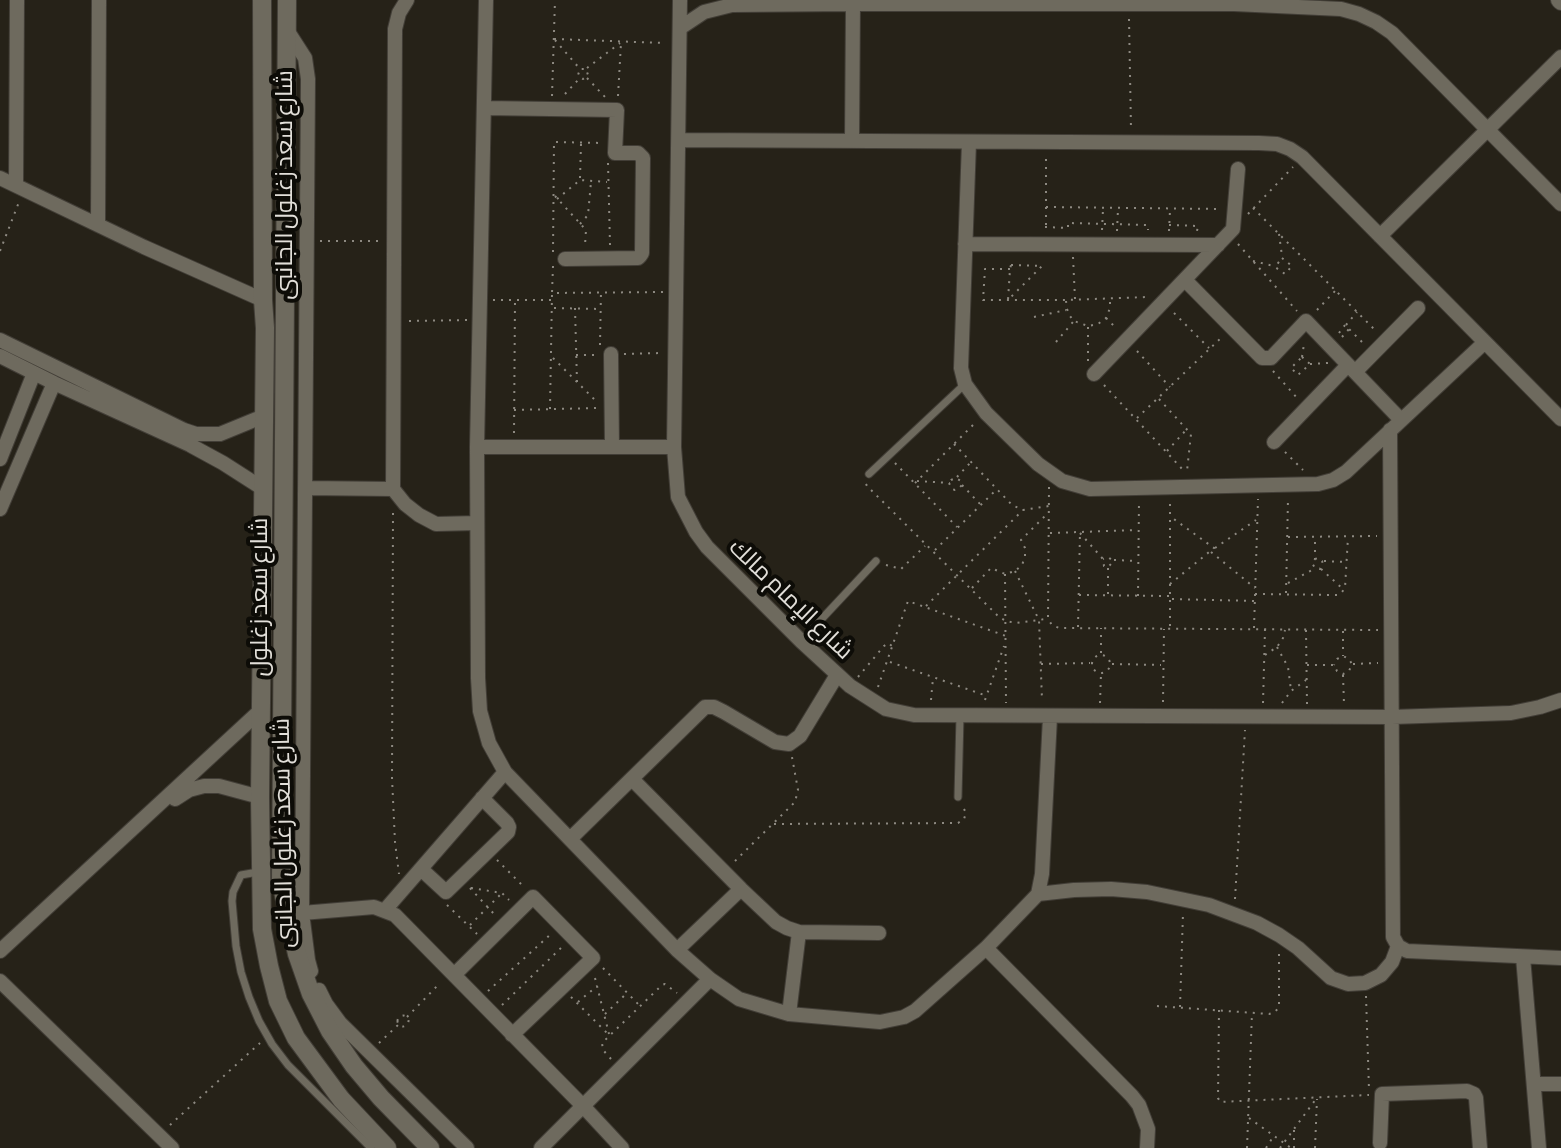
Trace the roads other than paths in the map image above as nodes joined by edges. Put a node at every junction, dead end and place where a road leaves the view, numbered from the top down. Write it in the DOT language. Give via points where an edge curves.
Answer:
graph roads {
  1 [pos="17,0"];
  2 [pos="99,0"];
  3 [pos="262,0"];
  4 [pos="287,0"];
  5 [pos="407,0"];
  6 [pos="486,0"];
  7 [pos="680,0"];
  8 [pos="726,3"];
  9 [pos="853,4"];
  10 [pos="680,28"];
  11 [pos="287,30"];
  12 [pos="1561,57"];
  13 [pos="484,108"];
  14 [pos="1488,130"];
  15 [pos="679,140"];
  16 [pos="852,141"];
  17 [pos="969,142"];
  18 [pos="1238,169"];
  19 [pos="0,178"];
  20 [pos="20,187"];
  21 [pos="1561,204"];
  22 [pos="98,225"];
  23 [pos="1227,236"];
  24 [pos="1380,236"];
  25 [pos="965,244"];
  26 [pos="565,259"];
  27 [pos="1185,280"];
  28 [pos="263,300"];
  29 [pos="1418,308"];
  30 [pos="0,340"];
  31 [pos="1485,342"];
  32 [pos="606,354"];
  33 [pos="0,356"];
  34 [pos="1352,368"];
  35 [pos="34,373"];
  36 [pos="1094,374"];
  37 [pos="54,383"];
  38 [pos="965,384"];
  39 [pos="264,416"];
  40 [pos="1561,419"];
  41 [pos="1396,425"];
  42 [pos="1274,442"];
  43 [pos="477,447"];
  44 [pos="612,447"];
  45 [pos="674,447"];
  46 [pos="0,459"];
  47 [pos="869,474"];
  48 [pos="262,488"];
  49 [pos="305,488"];
  50 [pos="393,489"];
  51 [pos="0,509"];
  52 [pos="477,523"];
  53 [pos="876,561"];
  54 [pos="263,596"];
  55 [pos="283,596"];
  56 [pos="801,641"];
  57 [pos="837,675"];
  58 [pos="1561,700"];
  59 [pos="261,710"];
  60 [pos="960,716"];
  61 [pos="1046,717"];
  62 [pos="1392,717"];
  63 [pos="505,772"];
  64 [pos="632,779"];
  65 [pos="260,797"];
  66 [pos="958,797"];
  67 [pos="482,798"];
  68 [pos="570,839"];
  69 [pos="421,869"];
  70 [pos="260,872"];
  71 [pos="741,889"];
  72 [pos="1038,894"];
  73 [pos="385,910"];
  74 [pos="302,913"];
  75 [pos="799,932"];
  76 [pos="879,933"];
  77 [pos="1398,946"];
  78 [pos="986,948"];
  79 [pos="677,950"];
  80 [pos="0,951"];
  81 [pos="1523,957"];
  82 [pos="1561,958"];
  83 [pos="0,964"];
  84 [pos="452,973"];
  85 [pos="710,979"];
  86 [pos="0,981"];
  87 [pos="789,1014"];
  88 [pos="512,1035"];
  89 [pos="1534,1084"];
  90 [pos="1561,1084"];
  91 [pos="583,1106"];
  92 [pos="1380,1143"];
  93 [pos="172,1148"];
  94 [pos="371,1148"];
  95 [pos="387,1148"];
  96 [pos="430,1148"];
  97 [pos="467,1148"];
  98 [pos="541,1148"];
  99 [pos="622,1148"];
  100 [pos="1147,1148"];
  101 [pos="1480,1148"];
  102 [pos="1539,1148"];
  1 -- 20 [label="street"];
  2 -- 22 [label="street"];
  3 -- 28 [label="main road, شارع سعد زغلول"];
  4 -- 11 [label="main road, شارع سعد زغلول"];
  5 -- 50 [label="street" via="395,29"];
  6 -- 13 [label="street"];
  7 -- 10 [label="street, شارع الإمام مالك"];
  8 -- 9 [label="street"];
  8 -- 10 [label="street"];
  9 -- 14 [label="street" via="1341,9 1392,33"];
  9 -- 16 [label="street"];
  10 -- 15 [label="street, شارع الإمام مالك"];
  11 -- 49 [label="street, شارع سعد زغلول الجانبى" via="308,68"];
  11 -- 55 [label="main road, شارع سعد زغلول"];
  12 -- 14 [label="street"];
  13 -- 26 [label="street" via="617,110 615,148 643,158 642,253 638,258"];
  13 -- 43 [label="street"];
  14 -- 21 [label="street"];
  14 -- 24 [label="street"];
  15 -- 16 [label="street"];
  15 -- 45 [label="street, شارع الإمام مالك"];
  16 -- 17 [label="street"];
  17 -- 24 [label="street" via="1268,144 1290,149"];
  17 -- 25 [label="street"];
  18 -- 23 [label="street"];
  19 -- 20 [label="street"];
  20 -- 22 [label="street"];
  22 -- 28 [label="street"];
  23 -- 25 [label="street" via="1117,244"];
  23 -- 27 [label="street"];
  24 -- 31 [label="street"];
  25 -- 38 [label="street"];
  27 -- 34 [label="street" via="1262,358 1271,358 1306,321"];
  27 -- 36 [label="street"];
  28 -- 39 [label="main road, شارع سعد زغلول"];
  29 -- 34 [label="street"];
  30 -- 39 [label="street" via="196,434 220,434"];
  31 -- 40 [label="street"];
  31 -- 41 [label="street"];
  32 -- 44 [label="street"];
  33 -- 35 [label="street"];
  34 -- 41 [label="street"];
  34 -- 42 [label="street"];
  35 -- 37 [label="street"];
  35 -- 46 [label="street"];
  37 -- 48 [label="street" via="198,449"];
  37 -- 51 [label="street"];
  38 -- 41 [label="street" via="986,413 1049,473 1090,489 1318,484 1346,472"];
  38 -- 47 [label="lane"];
  39 -- 48 [label="main road, شارع سعد زغلول"];
  41 -- 62 [label="street"];
  43 -- 44 [label="street"];
  43 -- 52 [label="street"];
  44 -- 45 [label="street"];
  45 -- 56 [label="street, شارع الإمام مالك" via="678,497 696,532"];
  48 -- 54 [label="main road, شارع سعد زغلول"];
  49 -- 50 [label="street"];
  49 -- 74 [label="street, شارع سعد زغلول الجانبى"];
  50 -- 52 [label="street" via="405,504 436,524"];
  52 -- 63 [label="street" via="480,711"];
  53 -- 56 [label="lane"];
  54 -- 55 [label="main road"];
  54 -- 59 [label="main road, شارع سعد زغلول"];
  55 -- 96 [label="main road, شارع سعد زغلول" via="281,882 297,954 330,1031 381,1098"];
  56 -- 57 [label="street, شارع الإمام مالك"];
  57 -- 60 [label="street, شارع الإمام مالك" via="873,702 900,713"];
  57 -- 64 [label="street" via="800,736 789,744 775,742 709,706"];
  58 -- 62 [label="street, شارع الإمام مالك" via="1511,713"];
  59 -- 65 [label="main road, شارع سعد زغلول"];
  59 -- 80 [label="street"];
  60 -- 61 [label="street, شارع الإمام مالك"];
  60 -- 66 [label="lane"];
  61 -- 62 [label="street, شارع الإمام مالك"];
  61 -- 72 [label="street"];
  62 -- 77 [label="street" via="1392,928"];
  63 -- 67 [label="street"];
  63 -- 68 [label="street"];
  64 -- 68 [label="street"];
  64 -- 71 [label="street"];
  65 -- 70 [label="main road, شارع سعد زغلول"];
  65 -- 83 [label="street" via="204,786 176,798"];
  67 -- 69 [label="street"];
  67 -- 69 [label="street" via="508,832 446,892"];
  68 -- 79 [label="street"];
  69 -- 73 [label="street"];
  70 -- 94 [label="lane" via="241,875 232,910 241,972 254,1009 288,1065"];
  70 -- 95 [label="main road, شارع سعد زغلول" via="262,929 278,1001 320,1071"];
  71 -- 75 [label="street" via="776,922"];
  71 -- 79 [label="street"];
  72 -- 77 [label="street" via="1111,889 1183,898 1279,935 1331,978 1348,984 1381,975"];
  72 -- 78 [label="street"];
  73 -- 74 [label="street"];
  73 -- 84 [label="street"];
  74 -- 97 [label="street, شارع سعد زغلول الجانبى" via="308,960 326,1004"];
  75 -- 76 [label="street"];
  75 -- 87 [label="street"];
  77 -- 81 [label="street" via="1417,952"];
  78 -- 87 [label="street" via="904,1017 880,1022"];
  78 -- 100 [label="street" via="1139,1105 1148,1129"];
  79 -- 85 [label="street"];
  81 -- 82 [label="street"];
  81 -- 89 [label="street"];
  84 -- 88 [label="street"];
  84 -- 88 [label="street" via="533,897 573,937 592,960"];
  85 -- 87 [label="street" via="739,999"];
  85 -- 91 [label="street"];
  86 -- 93 [label="street"];
  88 -- 91 [label="street"];
  89 -- 90 [label="street"];
  89 -- 102 [label="street"];
  91 -- 98 [label="street"];
  91 -- 99 [label="street"];
  92 -- 101 [label="street" via="1382,1094 1467,1091 1476,1098"];
}
